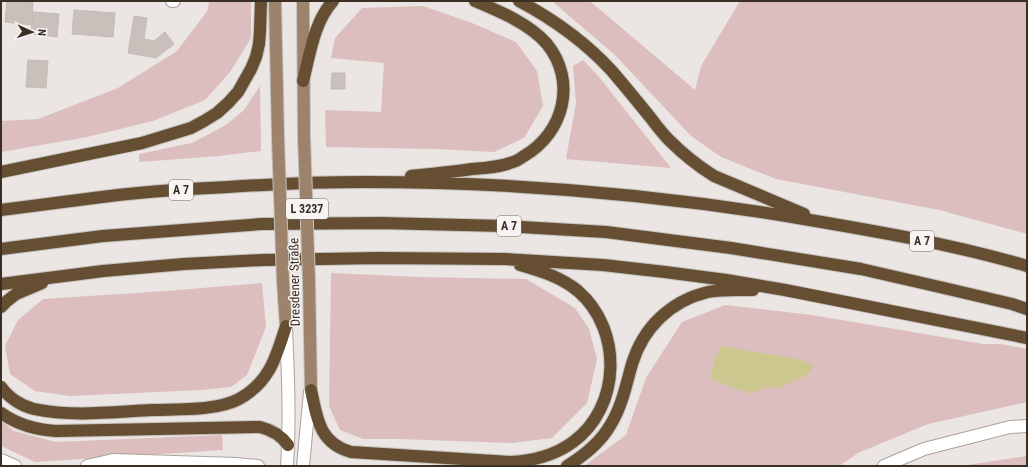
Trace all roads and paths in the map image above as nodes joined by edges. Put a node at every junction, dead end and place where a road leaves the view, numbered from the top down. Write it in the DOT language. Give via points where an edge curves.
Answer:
graph roads {
  1 [pos="261,1"];
  2 [pos="275,1"];
  3 [pos="303,1"];
  4 [pos="333,1"];
  5 [pos="475,1"];
  6 [pos="519,1"];
  7 [pos="303,81"];
  8 [pos="1,172"];
  9 [pos="362,182"];
  10 [pos="1,210"];
  11 [pos="821,222"];
  12 [pos="1,249"];
  13 [pos="504,259"];
  14 [pos="1025,266"];
  15 [pos="58,276"];
  16 [pos="1,284"];
  17 [pos="785,290"];
  18 [pos="1,307"];
  19 [pos="1027,309"];
  20 [pos="286,326"];
  21 [pos="1027,338"];
  22 [pos="1,387"];
  23 [pos="311,390"];
  24 [pos="1,413"];
  25 [pos="1027,426"];
  26 [pos="288,445"];
  27 [pos="1,460"];
  28 [pos="15,466"];
  29 [pos="91,466"];
  30 [pos="258,466"];
  31 [pos="287,466"];
  32 [pos="302,466"];
  33 [pos="567,466"];
  34 [pos="884,466"];
  1 -- 8 [label="highway" via="259,44 251,69 238,92 211,117 191,128 142,143"];
  2 -- 20 [label="main road, Dresdener Straße / L 3237, bridge"];
  3 -- 7 [label="main road, Dresdener Straße / L 3237"];
  4 -- 7 [label="highway" via="321,16 317,26"];
  5 -- 9 [label="highway" via="530,29 554,55 562,77 563,89 555,125 534,150 504,165"];
  6 -- 11 [label="highway" via="559,25 594,53 669,140 701,168"];
  7 -- 23 [label="main road, Dresdener Straße / L 3237, bridge"];
  9 -- 10 [label="highway, A 7" via="182,190 96,197"];
  9 -- 11 [label="highway, A 7" via="494,185 607,193 735,208"];
  11 -- 14 [label="highway, A 7" via="947,246"];
  12 -- 19 [label="highway, A 7" via="103,236 262,224 504,226 606,232 731,248 861,269"];
  13 -- 15 [label="highway" via="263,260 184,264"];
  13 -- 17 [label="highway" via="603,265"];
  13 -- 23 [label="highway" via="567,283 588,302 604,327 611,355 609,384 600,411 573,442 550,455 510,462 351,452 336,446 325,436"];
  15 -- 16 [label="highway"];
  15 -- 18 [label="highway" via="16,294"];
  17 -- 21 [label="highway"];
  17 -- 33 [label="highway" via="709,292 696,295 670,308 650,327 639,345 623,399 611,425 593,447"];
  20 -- 22 [label="highway" via="276,358 264,378 240,399 220,406 59,412 22,404"];
  20 -- 26 [label="main road, Dresdener Straße / L 3237"];
  23 -- 32 [label="main road, Dresdener Straße / L 3237"];
  24 -- 26 [label="highway" via="29,427 49,430 260,428 276,433"];
  25 -- 34 [label="main road" via="1010,427 924,449"];
  26 -- 31 [label="main road, Dresdener Straße / L 3237"];
  27 -- 28 [label="main road"];
  29 -- 30 [label="main road" via="113,460"];
}
